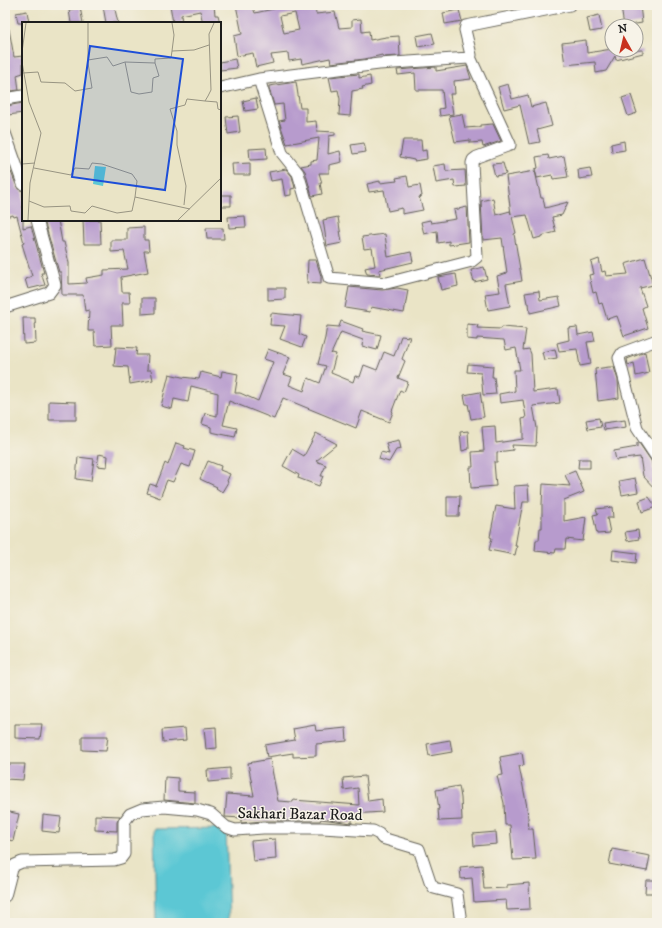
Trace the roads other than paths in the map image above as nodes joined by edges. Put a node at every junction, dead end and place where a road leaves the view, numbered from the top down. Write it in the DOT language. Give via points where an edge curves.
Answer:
graph roads {
  1 [pos="570,5"];
  2 [pos="470,57"];
  3 [pos="259,79"];
  4 [pos="221,88"];
  5 [pos="22,96"];
  6 [pos="5,99"];
  7 [pos="5,133"];
  8 [pos="22,181"];
  9 [pos="37,221"];
  10 [pos="5,307"];
  11 [pos="657,340"];
  12 [pos="657,458"];
  13 [pos="5,896"];
  14 [pos="462,923"];
  1 -- 2 [label="street" via="466,26"];
  2 -- 3 [label="street" via="379,64"];
  2 -- 3 [label="street" via="510,144 477,157 472,163 477,257 472,261 387,283 329,278 298,173 282,153"];
  3 -- 4 [label="street"];
  5 -- 6 [label="street"];
  7 -- 8 [label="street"];
  9 -- 10 [label="street" via="55,285 49,293"];
  11 -- 12 [label="street" via="622,353 619,358 637,428"];
  13 -- 14 [label="street, Sakhari Bazar Road" via="12,869 22,862 121,858 124,854 124,822 130,814 142,809 164,808 197,810 211,814 226,827 235,830 322,828 373,831 382,838 419,849 434,888 457,894"];
}
